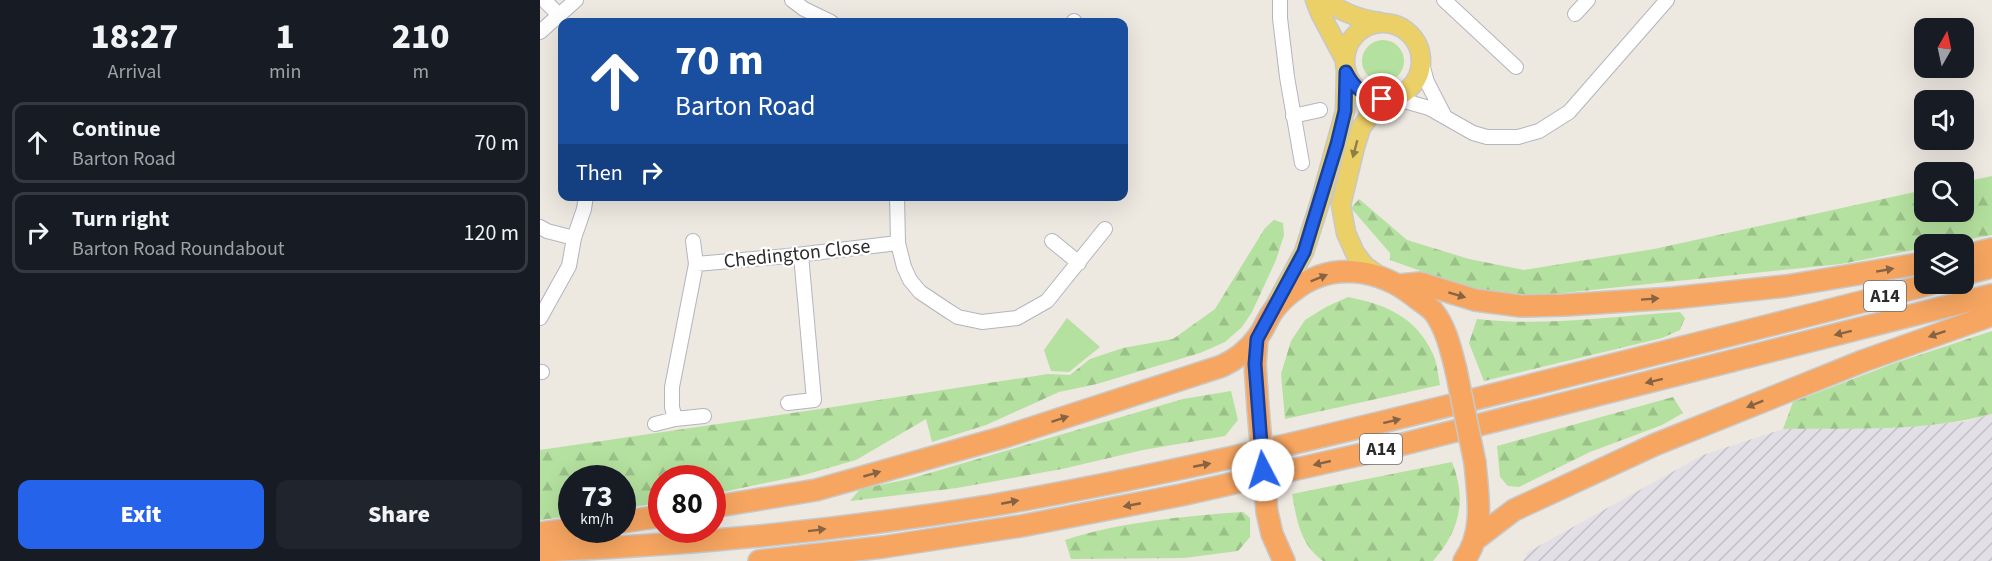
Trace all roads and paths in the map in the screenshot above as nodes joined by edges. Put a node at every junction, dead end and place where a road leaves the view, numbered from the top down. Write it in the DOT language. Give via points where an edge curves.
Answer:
graph roads {
  1 [pos="544,0"];
  2 [pos="576,0"];
  3 [pos="792,0"];
  4 [pos="1280,0"];
  5 [pos="1315,0"];
  6 [pos="1324,0"];
  7 [pos="1444,0"];
  8 [pos="1588,0"];
  9 [pos="1667,0"];
  10 [pos="1575,14"];
  11 [pos="559,15"];
  12 [pos="823,18"];
  13 [pos="1388,23"];
  14 [pos="540,32"];
  15 [pos="1421,60"];
  16 [pos="1346,66"];
  17 [pos="1516,68"];
  18 [pos="1388,98"];
  19 [pos="1320,110"];
  20 [pos="1293,116"];
  21 [pos="1446,118"];
  22 [pos="1302,163"];
  23 [pos="585,201"];
  24 [pos="897,201"];
  25 [pos="540,227"];
  26 [pos="1105,230"];
  27 [pos="574,238"];
  28 [pos="1052,240"];
  29 [pos="693,241"];
  30 [pos="898,243"];
  31 [pos="1992,249"];
  32 [pos="1974,254"];
  33 [pos="801,255"];
  34 [pos="1079,262"];
  35 [pos="696,264"];
  36 [pos="1914,265"];
  37 [pos="1992,267"];
  38 [pos="1974,272"];
  39 [pos="1378,275"];
  40 [pos="1400,285"];
  41 [pos="1914,288"];
  42 [pos="1992,295"];
  43 [pos="1272,312"];
  44 [pos="1992,315"];
  45 [pos="540,318"];
  46 [pos="1257,339"];
  47 [pos="788,403"];
  48 [pos="704,416"];
  49 [pos="675,419"];
  50 [pos="656,424"];
  51 [pos="726,505"];
  52 [pos="558,531"];
  53 [pos="540,533"];
  54 [pos="1476,539"];
  55 [pos="540,551"];
  56 [pos="759,561"];
  57 [pos="1284,561"];
  58 [pos="1464,561"];
  1 -- 11 [label="street"];
  2 -- 11 [label="street"];
  3 -- 12 [label="street"];
  4 -- 20 [label="street"];
  5 -- 16 [label="main road"];
  6 -- 13 [label="main road" via="1348,14"];
  7 -- 17 [label="street"];
  8 -- 10 [label="street"];
  9 -- 21 [label="street" via="1569,112 1539,132 1486,137"];
  11 -- 14 [label="street"];
  13 -- 15 [label="main road" via="1411,36"];
  13 -- 16 [label="main road" via="1363,29 1353,38 1347,48"];
  15 -- 18 [label="main road" via="1413,84 1404,93"];
  15 -- 21 [label="street" via="1427,82"];
  16 -- 18 [label="main road" via="1351,82 1360,91 1370,97"];
  16 -- 43 [label="main road" via="1345,111 1321,199 1304,252"];
  18 -- 21 [label="street" via="1429,108"];
  18 -- 39 [label="main road, one-way" via="1361,128 1341,205 1346,233 1355,253"];
  19 -- 20 [label="street"];
  20 -- 22 [label="street"];
  23 -- 27 [label="street"];
  24 -- 30 [label="street"];
  25 -- 27 [label="street"];
  26 -- 34 [label="street"];
  27 -- 45 [label="street" via="569,266"];
  28 -- 34 [label="street"];
  29 -- 35 [label="street, Chedington Close"];
  30 -- 33 [label="street, Chedington Close"];
  30 -- 34 [label="street" via="903,267 920,292 958,316 982,322 1017,318 1047,301"];
  31 -- 32 [label="highway"];
  33 -- 35 [label="street, Chedington Close"];
  33 -- 47 [label="street" via="814,400"];
  35 -- 49 [label="street, Chedington Close" via="672,387"];
  40 -- 36 [label="highway, A14, one-way" via="1420,283 1475,300 1521,306 1565,305 1786,286"];
  37 -- 38 [label="highway"];
  39 -- 40 [label="highway"];
  43 -- 39 [label="highway, one-way" via="1293,291 1332,273"];
  40 -- 54 [label="highway, bridge" via="1432,311 1449,341 1475,463 1479,518"];
  55 -- 41 [label="highway, A14, one-way" via="759,537 993,505 1089,487 1380,424"];
  42 -- 56 [label="highway, A14, one-way" via="1372,452 1181,495 986,531"];
  43 -- 46 [label="highway"];
  44 -- 54 [label="highway, one-way" via="1863,361 1654,445 1514,510"];
  51 -- 46 [label="highway, one-way" via="816,490 1004,437 1222,366 1239,357"];
  46 -- 57 [label="highway, bridge" via="1255,364 1267,512"];
  48 -- 49 [label="street"];
  49 -- 50 [label="street"];
  52 -- 53 [label="highway"];
  54 -- 58 [label="highway"];
}
